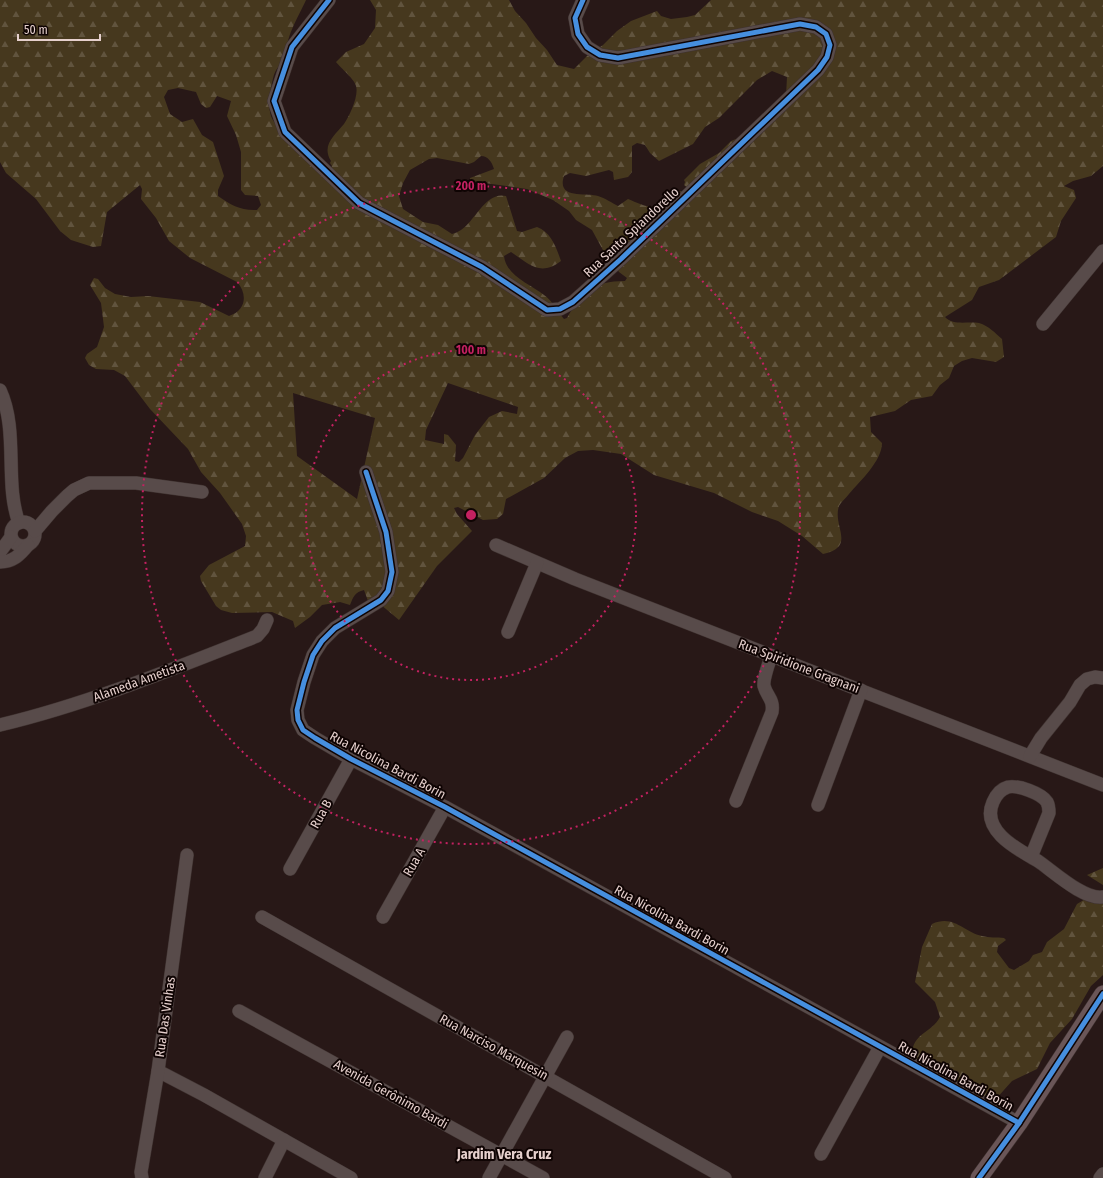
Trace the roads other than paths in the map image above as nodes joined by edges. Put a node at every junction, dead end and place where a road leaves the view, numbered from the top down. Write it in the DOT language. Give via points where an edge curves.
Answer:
graph roads {
  1 [pos="329,0"];
  2 [pos="583,0"];
  3 [pos="1103,251"];
  4 [pos="1043,324"];
  5 [pos="0,390"];
  6 [pos="366,472"];
  7 [pos="202,492"];
  8 [pos="19,523"];
  9 [pos="35,532"];
  10 [pos="11,537"];
  11 [pos="496,545"];
  12 [pos="28,546"];
  13 [pos="0,552"];
  14 [pos="0,562"];
  15 [pos="537,563"];
  16 [pos="267,620"];
  17 [pos="508,632"];
  18 [pos="772,656"];
  19 [pos="1103,678"];
  20 [pos="861,690"];
  21 [pos="0,725"];
  22 [pos="1030,756"];
  23 [pos="351,759"];
  24 [pos="1103,785"];
  25 [pos="736,801"];
  26 [pos="818,805"];
  27 [pos="445,807"];
  28 [pos="187,855"];
  29 [pos="1031,857"];
  30 [pos="290,869"];
  31 [pos="1103,897"];
  32 [pos="262,917"];
  33 [pos="383,917"];
  34 [pos="1103,994"];
  35 [pos="239,1011"];
  36 [pos="566,1038"];
  37 [pos="880,1047"];
  38 [pos="158,1071"];
  39 [pos="545,1076"];
  40 [pos="1018,1123"];
  41 [pos="284,1140"];
  42 [pos="821,1154"];
  43 [pos="502,1155"];
  44 [pos="1103,1174"];
  45 [pos="142,1178"];
  46 [pos="265,1178"];
  47 [pos="351,1178"];
  48 [pos="489,1178"];
  49 [pos="543,1178"];
  50 [pos="725,1178"];
  51 [pos="979,1178"];
  52 [pos="1100,1178"];
  1 -- 2 [label="street, Rua Santo Spiandorello" via="292,47 278,88 274,101 285,132 359,203 482,267 547,310 560,309 573,302 621,259 818,70 827,57 830,44 826,34 816,27 800,24 618,58 600,55 587,47 578,34 576,18"];
  3 -- 4 [label="street"];
  5 -- 8 [label="street" via="9,424 13,492"];
  6 -- 23 [label="street, Rua Nicolina Bardi Borin" via="386,532 392,572 388,591 381,600 335,628 322,641 313,655 297,710 303,730"];
  7 -- 9 [label="street" via="136,483 89,483 67,496"];
  8 -- 9 [label="street" via="31,524"];
  8 -- 10 [label="street" via="12,528"];
  9 -- 12 [label="street" via="34,540"];
  10 -- 12 [label="street" via="20,546"];
  10 -- 13 [label="street"];
  11 -- 15 [label="street, Rua Spiridione Gragnani"];
  12 -- 14 [label="street" via="12,560"];
  15 -- 17 [label="street"];
  15 -- 18 [label="street, Rua Spiridione Gragnani"];
  16 -- 21 [label="street, Alameda Ametista" via="257,636 168,671 42,715"];
  18 -- 20 [label="street, Rua Spiridione Gragnani"];
  18 -- 25 [label="street" via="764,683 772,702 772,712"];
  19 -- 22 [label="street" via="1087,678 1080,685"];
  20 -- 22 [label="street, Rua Spiridione Gragnani"];
  20 -- 26 [label="street"];
  22 -- 24 [label="street, Rua Spiridione Gragnani"];
  23 -- 27 [label="street, Rua Nicolina Bardi Borin"];
  23 -- 30 [label="street, Rua B"];
  27 -- 33 [label="street, Rua A"];
  27 -- 37 [label="street, Rua Nicolina Bardi Borin"];
  28 -- 38 [label="street, Rua Das Vinhas"];
  29 -- 29 [label="street" via="1000,836 993,822 991,812 995,798 1002,789 1021,787 1038,795 1049,807 1049,814"];
  29 -- 31 [label="street" via="1086,894"];
  32 -- 39 [label="street, Rua Narciso Marquesin"];
  34 -- 40 [label="main road"];
  35 -- 43 [label="street, Avenida Gerônimo Bardi"];
  36 -- 39 [label="street"];
  37 -- 40 [label="street, Rua Nicolina Bardi Borin"];
  37 -- 42 [label="street"];
  38 -- 41 [label="street"];
  38 -- 45 [label="street, Rua Das Vinhas"];
  39 -- 43 [label="street"];
  39 -- 50 [label="street, Rua Narciso Marquesin"];
  40 -- 51 [label="main road"];
  41 -- 46 [label="street"];
  41 -- 47 [label="street"];
  43 -- 48 [label="street"];
  43 -- 49 [label="street, Avenida Gerônimo Bardi"];
  44 -- 52 [label="street"];
}
